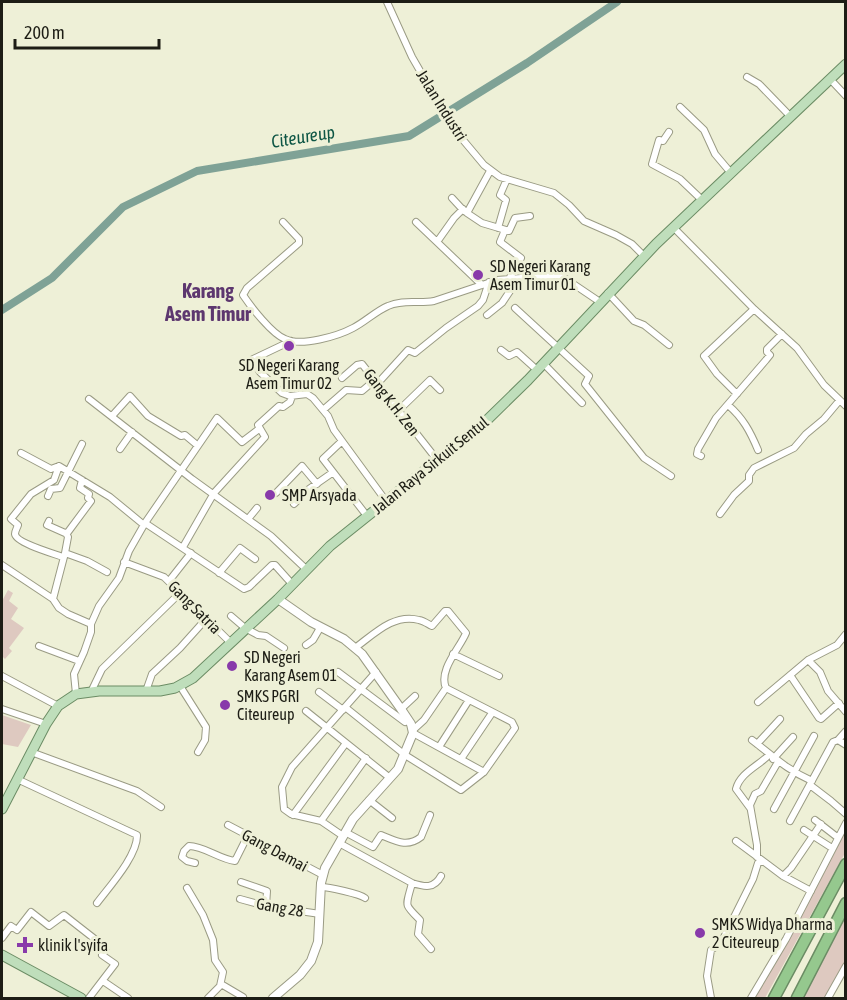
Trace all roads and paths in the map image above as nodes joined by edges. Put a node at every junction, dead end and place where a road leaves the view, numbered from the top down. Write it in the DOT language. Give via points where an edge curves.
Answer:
graph roads {
  1 [pos="387,2"];
  2 [pos="846,64"];
  3 [pos="747,77"];
  4 [pos="830,79"];
  5 [pos="846,96"];
  6 [pos="680,107"];
  7 [pos="791,117"];
  8 [pos="669,132"];
  9 [pos="490,171"];
  10 [pos="731,173"];
  11 [pos="507,179"];
  12 [pos="452,198"];
  13 [pos="702,200"];
  14 [pos="465,211"];
  15 [pos="530,216"];
  16 [pos="283,222"];
  17 [pos="416,222"];
  18 [pos="674,227"];
  19 [pos="502,229"];
  20 [pos="437,242"];
  21 [pos="644,256"];
  22 [pos="509,279"];
  23 [pos="518,279"];
  24 [pos="485,284"];
  25 [pos="608,293"];
  26 [pos="600,302"];
  27 [pos="515,308"];
  28 [pos="754,309"];
  29 [pos="487,315"];
  30 [pos="782,334"];
  31 [pos="292,341"];
  32 [pos="669,345"];
  33 [pos="559,347"];
  34 [pos="501,350"];
  35 [pos="540,366"];
  36 [pos="342,378"];
  37 [pos="376,381"];
  38 [pos="440,390"];
  39 [pos="737,394"];
  40 [pos="292,396"];
  41 [pos="89,399"];
  42 [pos="838,401"];
  43 [pos="582,403"];
  44 [pos="728,405"];
  45 [pos="846,405"];
  46 [pos="323,410"];
  47 [pos="398,411"];
  48 [pos="112,416"];
  49 [pos="259,429"];
  50 [pos="132,432"];
  51 [pos="342,441"];
  52 [pos="82,444"];
  53 [pos="197,445"];
  54 [pos="120,449"];
  55 [pos="758,450"];
  56 [pos="21,453"];
  57 [pos="701,456"];
  58 [pos="438,460"];
  59 [pos="59,466"];
  60 [pos="180,470"];
  61 [pos="68,471"];
  62 [pos="332,473"];
  63 [pos="671,477"];
  64 [pos="82,480"];
  65 [pos="317,484"];
  66 [pos="276,493"];
  67 [pos="214,494"];
  68 [pos="48,496"];
  69 [pos="386,501"];
  70 [pos="294,504"];
  71 [pos="257,508"];
  72 [pos="720,514"];
  73 [pos="368,516"];
  74 [pos="248,519"];
  75 [pos="49,521"];
  76 [pos="144,524"];
  77 [pos="66,533"];
  78 [pos="183,547"];
  79 [pos="191,553"];
  80 [pos="64,555"];
  81 [pos="255,559"];
  82 [pos="124,562"];
  83 [pos="2,566"];
  84 [pos="306,569"];
  85 [pos="107,572"];
  86 [pos="219,573"];
  87 [pos="169,581"];
  88 [pos="292,584"];
  89 [pos="180,592"];
  90 [pos="278,598"];
  91 [pos="53,599"];
  92 [pos="231,616"];
  93 [pos="206,619"];
  94 [pos="91,624"];
  95 [pos="245,628"];
  96 [pos="320,628"];
  97 [pos="846,634"];
  98 [pos="230,642"];
  99 [pos="306,645"];
  100 [pos="39,646"];
  101 [pos="284,648"];
  102 [pos="355,648"];
  103 [pos="453,654"];
  104 [pos="79,660"];
  105 [pos="808,660"];
  106 [pos="338,672"];
  107 [pos="376,672"];
  108 [pos="790,675"];
  109 [pos="2,676"];
  110 [pos="499,676"];
  111 [pos="180,686"];
  112 [pos="446,688"];
  113 [pos="360,690"];
  114 [pos="147,691"];
  115 [pos="91,692"];
  116 [pos="319,692"];
  117 [pos="76,694"];
  118 [pos="415,696"];
  119 [pos="469,700"];
  120 [pos="758,702"];
  121 [pos="839,703"];
  122 [pos="58,706"];
  123 [pos="2,709"];
  124 [pos="344,709"];
  125 [pos="401,709"];
  126 [pos="306,711"];
  127 [pos="846,711"];
  128 [pos="492,713"];
  129 [pos="780,719"];
  130 [pos="405,722"];
  131 [pos="46,724"];
  132 [pos="327,728"];
  133 [pos="413,731"];
  134 [pos="846,731"];
  135 [pos="814,736"];
  136 [pos="793,737"];
  137 [pos="838,740"];
  138 [pos="346,743"];
  139 [pos="846,745"];
  140 [pos="439,747"];
  141 [pos="31,752"];
  142 [pos="198,752"];
  143 [pos="405,755"];
  144 [pos="366,758"];
  145 [pos="461,759"];
  146 [pos="773,759"];
  147 [pos="484,772"];
  148 [pos="794,773"];
  149 [pos="390,778"];
  150 [pos="17,779"];
  151 [pos="811,783"];
  152 [pos="369,800"];
  153 [pos="2,807"];
  154 [pos="161,807"];
  155 [pos="774,808"];
  156 [pos="750,809"];
  157 [pos="846,814"];
  158 [pos="293,815"];
  159 [pos="430,815"];
  160 [pos="392,818"];
  161 [pos="321,821"];
  162 [pos="790,821"];
  163 [pos="846,824"];
  164 [pos="228,825"];
  165 [pos="804,830"];
  166 [pos="248,835"];
  167 [pos="813,835"];
  168 [pos="342,837"];
  169 [pos="837,837"];
  170 [pos="736,842"];
  171 [pos="831,848"];
  172 [pos="759,859"];
  173 [pos="195,863"];
  174 [pos="846,864"];
  175 [pos="323,875"];
  176 [pos="441,876"];
  177 [pos="783,876"];
  178 [pos="241,882"];
  179 [pos="412,883"];
  180 [pos="321,887"];
  181 [pos="187,888"];
  182 [pos="811,891"];
  183 [pos="365,898"];
  184 [pos="240,900"];
  185 [pos="97,903"];
  186 [pos="846,903"];
  187 [pos="266,906"];
  188 [pos="320,914"];
  189 [pos="2,938"];
  190 [pos="431,949"];
  191 [pos="2,955"];
  192 [pos="845,968"];
  193 [pos="103,981"];
  194 [pos="221,984"];
  195 [pos="243,997"];
  196 [pos="81,999"];
  197 [pos="89,999"];
  198 [pos="128,999"];
  199 [pos="208,999"];
  200 [pos="273,999"];
  201 [pos="711,999"];
  202 [pos="751,999"];
  203 [pos="774,999"];
  204 [pos="797,999"];
  205 [pos="828,999"];
  1 -- 9 [label="street, Jalan Industri" via="412,57 453,128"];
  2 -- 4 [label="main road, Jalan Raya Sirkuit Sentul"];
  3 -- 7 [label="street"];
  4 -- 5 [label="street"];
  4 -- 7 [label="main road, Jalan Raya Sirkuit Sentul"];
  6 -- 10 [label="street" via="704,130 715,154"];
  7 -- 10 [label="main road, Jalan Raya Sirkuit Sentul"];
  8 -- 13 [label="street" via="659,140 652,164 680,179"];
  9 -- 11 [label="street, Jalan Industri"];
  9 -- 14 [label="street"];
  10 -- 13 [label="main road, Jalan Raya Sirkuit Sentul"];
  11 -- 19 [label="street" via="500,195 506,200"];
  11 -- 21 [label="street, Jalan Industri" via="552,192 584,221 632,244"];
  12 -- 14 [label="street"];
  13 -- 18 [label="main road, Jalan Raya Sirkuit Sentul"];
  14 -- 19 [label="street" via="482,223"];
  14 -- 20 [label="street" via="454,218"];
  15 -- 19 [label="street" via="516,218 511,230"];
  16 -- 31 [label="street" via="299,243 243,295 277,334"];
  17 -- 20 [label="street"];
  18 -- 21 [label="main road, Jalan Raya Sirkuit Sentul"];
  18 -- 28 [label="street"];
  19 -- 22 [label="street" via="500,242 521,258"];
  20 -- 24 [label="street"];
  21 -- 25 [label="main road, Jalan Raya Sirkuit Sentul"];
  22 -- 23 [label="street"];
  22 -- 24 [label="street"];
  23 -- 26 [label="street" via="562,275"];
  23 -- 29 [label="street" via="502,303"];
  24 -- 31 [label="street" via="423,303 392,304 345,332"];
  24 -- 37 [label="street" via="478,306 415,353 408,350"];
  25 -- 26 [label="main road, Jalan Raya Sirkuit Sentul"];
  25 -- 32 [label="street" via="634,321"];
  26 -- 33 [label="main road, Jalan Raya Sirkuit Sentul"];
  27 -- 33 [label="street"];
  28 -- 30 [label="street"];
  28 -- 39 [label="street" via="704,356"];
  30 -- 39 [label="street"];
  30 -- 42 [label="street"];
  31 -- 40 [label="street" via="251,360 280,391"];
  33 -- 35 [label="main road, Jalan Raya Sirkuit Sentul"];
  33 -- 63 [label="street" via="589,376 585,384 644,458"];
  34 -- 35 [label="street" via="508,356 518,352"];
  35 -- 43 [label="street"];
  35 -- 58 [label="main road, Jalan Raya Sirkuit Sentul" via="484,423"];
  36 -- 37 [label="street, Gang K.H. Zen" via="360,363"];
  37 -- 46 [label="street" via="362,391 346,390"];
  37 -- 47 [label="street, Gang K.H. Zen"];
  38 -- 47 [label="street" via="430,380"];
  39 -- 44 [label="street"];
  40 -- 46 [label="street" via="309,395"];
  40 -- 49 [label="street" via="288,404 263,419"];
  41 -- 48 [label="street"];
  42 -- 45 [label="street"];
  42 -- 72 [label="street" via="794,448 754,468 749,481"];
  44 -- 55 [label="street" via="749,429"];
  44 -- 57 [label="street" via="701,443 697,451"];
  46 -- 51 [label="street"];
  47 -- 58 [label="street, Gang K.H. Zen"];
  48 -- 50 [label="street"];
  48 -- 53 [label="street" via="130,396 148,416"];
  49 -- 53 [label="street" via="242,442 217,418"];
  49 -- 67 [label="street" via="265,437"];
  50 -- 54 [label="street"];
  50 -- 60 [label="street"];
  51 -- 62 [label="street" via="323,459"];
  51 -- 69 [label="street"];
  52 -- 61 [label="street"];
  53 -- 60 [label="street"];
  56 -- 59 [label="street" via="51,469"];
  58 -- 69 [label="main road, Jalan Raya Sirkuit Sentul"];
  59 -- 61 [label="street"];
  59 -- 80 [label="street" via="54,480 31,494 11,519 18,525 16,537 24,543"];
  60 -- 67 [label="street"];
  60 -- 76 [label="street"];
  61 -- 64 [label="street"];
  61 -- 68 [label="street" via="60,488 51,489"];
  62 -- 65 [label="street"];
  62 -- 73 [label="street"];
  64 -- 76 [label="street"];
  64 -- 77 [label="street" via="80,488 91,501"];
  65 -- 66 [label="street" via="302,466"];
  65 -- 70 [label="street"];
  67 -- 74 [label="street"];
  67 -- 78 [label="street"];
  69 -- 73 [label="main road, Jalan Raya Sirkuit Sentul"];
  71 -- 74 [label="street"];
  73 -- 84 [label="main road, Jalan Raya Sirkuit Sentul"];
  74 -- 84 [label="street"];
  75 -- 77 [label="street" via="47,525"];
  76 -- 78 [label="street"];
  76 -- 82 [label="street"];
  77 -- 80 [label="street"];
  78 -- 79 [label="street"];
  79 -- 86 [label="street"];
  79 -- 87 [label="street"];
  80 -- 85 [label="street"];
  80 -- 91 [label="street"];
  81 -- 86 [label="street" via="240,548"];
  82 -- 87 [label="street, Gang Satria"];
  82 -- 94 [label="street" via="119,578 102,600"];
  83 -- 91 [label="street"];
  84 -- 88 [label="main road, Jalan Raya Sirkuit Sentul"];
  86 -- 88 [label="street" via="247,589 275,565"];
  87 -- 89 [label="street, Gang Satria"];
  88 -- 90 [label="main road, Jalan Raya Sirkuit Sentul"];
  89 -- 93 [label="street, Gang Satria"];
  89 -- 115 [label="street" via="102,669"];
  90 -- 95 [label="main road, Jalan Raya Sirkuit Sentul"];
  90 -- 96 [label="street"];
  91 -- 94 [label="street" via="68,614"];
  92 -- 95 [label="street"];
  93 -- 98 [label="street, Gang Satria"];
  93 -- 114 [label="street" via="152,674"];
  94 -- 104 [label="street"];
  95 -- 98 [label="main road, Jalan Raya Sirkuit Sentul"];
  95 -- 101 [label="street"];
  96 -- 99 [label="street"];
  96 -- 102 [label="street"];
  97 -- 105 [label="street" via="837,645"];
  98 -- 111 [label="main road, Jalan Raya Sirkuit Sentul"];
  100 -- 104 [label="street"];
  102 -- 103 [label="street" via="394,621 418,619 432,626 447,611 466,633"];
  102 -- 107 [label="street"];
  103 -- 110 [label="street"];
  103 -- 112 [label="street" via="444,679"];
  104 -- 117 [label="street" via="74,679"];
  105 -- 108 [label="street"];
  105 -- 121 [label="street"];
  106 -- 113 [label="street"];
  107 -- 113 [label="street"];
  107 -- 125 [label="street"];
  108 -- 120 [label="street"];
  108 -- 121 [label="street" via="819,718"];
  109 -- 122 [label="street"];
  111 -- 114 [label="main road, Jalan Raya Sirkuit Sentul"];
  111 -- 142 [label="street" via="206,727 205,740"];
  112 -- 119 [label="street"];
  112 -- 133 [label="street"];
  113 -- 124 [label="street"];
  113 -- 130 [label="street"];
  114 -- 115 [label="main road, Jalan Raya Sirkuit Sentul"];
  115 -- 117 [label="main road, Jalan Raya Sirkuit Sentul"];
  116 -- 124 [label="street"];
  117 -- 122 [label="main road, Jalan Raya Sirkuit Sentul"];
  118 -- 125 [label="street"];
  119 -- 128 [label="street"];
  119 -- 140 [label="street"];
  121 -- 127 [label="street"];
  122 -- 131 [label="main road, Jalan Raya Sirkuit Sentul"];
  123 -- 131 [label="street"];
  124 -- 132 [label="street"];
  124 -- 143 [label="street"];
  125 -- 133 [label="street"];
  126 -- 132 [label="street"];
  128 -- 145 [label="street"];
  128 -- 147 [label="street" via="512,722 515,728"];
  129 -- 146 [label="street" via="754,742"];
  131 -- 141 [label="main road, Jalan Raya Sirkuit Sentul"];
  132 -- 138 [label="street"];
  132 -- 158 [label="street" via="285,778 283,805"];
  133 -- 140 [label="street"];
  133 -- 143 [label="street"];
  134 -- 137 [label="street"];
  135 -- 148 [label="street"];
  136 -- 146 [label="street"];
  137 -- 139 [label="street"];
  137 -- 151 [label="street" via="833,742"];
  138 -- 144 [label="street"];
  138 -- 158 [label="street"];
  140 -- 145 [label="street"];
  141 -- 150 [label="main road, Jalan Raya Sirkuit Sentul"];
  141 -- 154 [label="street" via="137,790"];
  143 -- 147 [label="street" via="459,790"];
  143 -- 149 [label="street"];
  144 -- 149 [label="street"];
  144 -- 161 [label="street"];
  145 -- 147 [label="street"];
  146 -- 148 [label="street"];
  146 -- 156 [label="street"];
  146 -- 156 [label="street" via="747,772 736,786"];
  148 -- 151 [label="street"];
  148 -- 155 [label="street"];
  149 -- 152 [label="street"];
  150 -- 153 [label="main road, Jalan Raya Sirkuit Sentul"];
  150 -- 185 [label="street" via="137,836 128,859"];
  151 -- 157 [label="street"];
  151 -- 162 [label="street"];
  152 -- 160 [label="street"];
  152 -- 168 [label="street"];
  156 -- 172 [label="street"];
  158 -- 161 [label="street"];
  159 -- 168 [label="street" via="421,837 409,844 381,835 373,847"];
  161 -- 168 [label="street"];
  163 -- 169 [label="street"];
  164 -- 166 [label="street, Gang Damai"];
  165 -- 167 [label="street"];
  166 -- 173 [label="street" via="234,861 189,846 182,857"];
  166 -- 175 [label="street, Gang Damai"];
  167 -- 169 [label="street" via="818,822"];
  167 -- 171 [label="street"];
  167 -- 177 [label="street"];
  168 -- 175 [label="street"];
  168 -- 179 [label="street"];
  169 -- 171 [label="street"];
  170 -- 172 [label="street"];
  171 -- 182 [label="street"];
  172 -- 177 [label="street"];
  172 -- 201 [label="street" via="721,943 711,950 707,976"];
  174 -- 203 [label="highway"];
  175 -- 180 [label="street"];
  176 -- 179 [label="street" via="429,886"];
  177 -- 182 [label="street"];
  178 -- 187 [label="street" via="267,891"];
  179 -- 190 [label="street" via="407,907 420,921 418,934"];
  180 -- 183 [label="street"];
  180 -- 188 [label="street"];
  181 -- 194 [label="street" via="209,930 215,960 224,972"];
  182 -- 202 [label="street"];
  184 -- 187 [label="street, Gang 28"];
  186 -- 204 [label="highway"];
  187 -- 188 [label="street, Gang 28"];
  188 -- 200 [label="street" via="311,961"];
  189 -- 193 [label="street" via="11,926 17,930 31,912 49,926 64,915 106,948 102,955 115,964"];
  191 -- 196 [label="main road"];
  192 -- 205 [label="street"];
  193 -- 197 [label="street"];
  193 -- 198 [label="street"];
  194 -- 195 [label="street"];
  194 -- 199 [label="street"];
}
